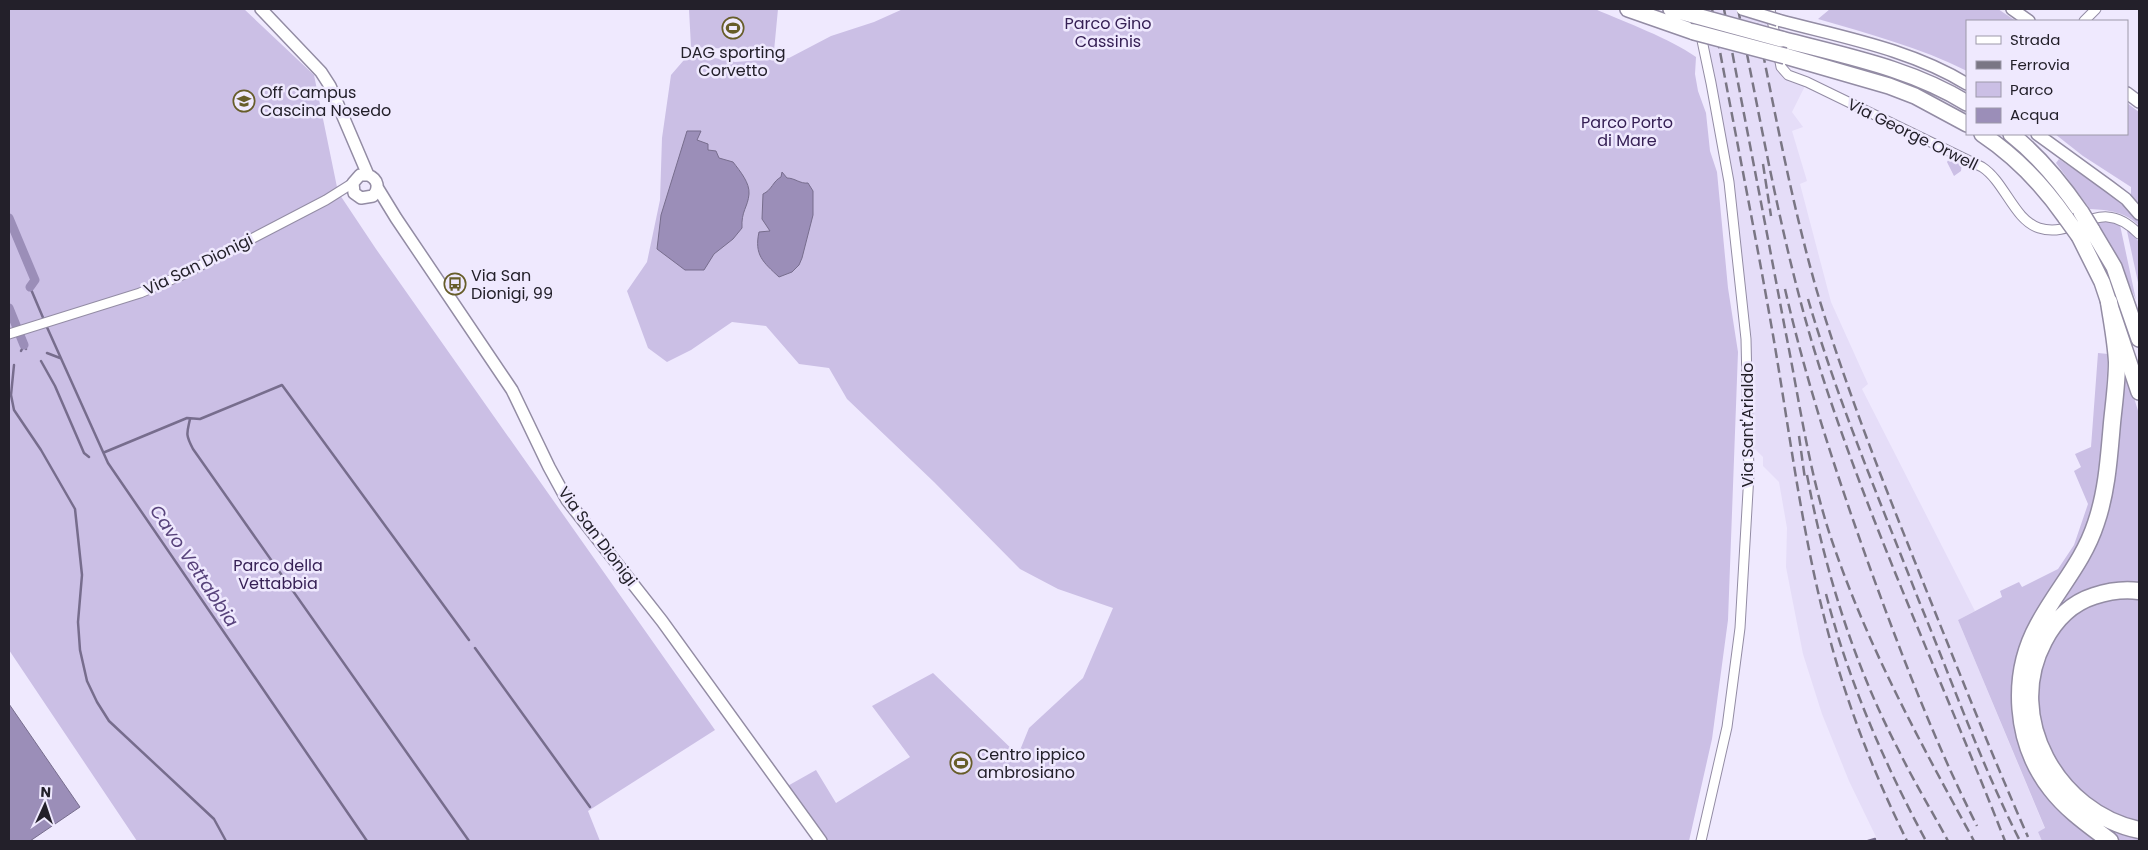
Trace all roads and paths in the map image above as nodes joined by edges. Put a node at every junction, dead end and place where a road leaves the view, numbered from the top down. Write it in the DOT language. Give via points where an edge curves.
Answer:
graph roads {
  1 [pos="261,9"];
  2 [pos="1628,9"];
  3 [pos="1671,9"];
  4 [pos="1742,9"];
  5 [pos="1770,9"];
  6 [pos="2012,9"];
  7 [pos="2096,9"];
  8 [pos="1694,12"];
  9 [pos="2028,20"];
  10 [pos="2085,20"];
  11 [pos="1966,84"];
  12 [pos="2128,94"];
  13 [pos="1966,102"];
  14 [pos="2139,102"];
  15 [pos="1966,123"];
  16 [pos="1983,135"];
  17 [pos="2012,135"];
  18 [pos="2038,135"];
  19 [pos="358,182"];
  20 [pos="377,187"];
  21 [pos="369,198"];
  22 [pos="2139,214"];
  23 [pos="396,218"];
  24 [pos="2085,233"];
  25 [pos="2139,234"];
  26 [pos="2109,302"];
  27 [pos="9,334"];
  28 [pos="2139,339"];
  29 [pos="2139,392"];
  30 [pos="2135,590"];
  31 [pos="2139,830"];
  32 [pos="821,841"];
  33 [pos="1701,841"];
  34 [pos="2110,841"];
  1 -- 19 [label="street, Via San Dionigi" via="321,72 330,86 353,141"];
  2 -- 15 [label="highway, bridge" via="1694,32 1898,89"];
  3 -- 8 [label="highway"];
  4 -- 11 [label="street, bridge" via="1894,52"];
  5 -- 25 [label="street, Via George Orwell" via="1781,66 1788,75 1990,172 2026,222 2044,229 2062,228 2101,216 2117,219"];
  6 -- 9 [label="street"];
  7 -- 10 [label="street"];
  8 -- 13 [label="highway, bridge" via="1895,69"];
  8 -- 33 [label="street, Via Sant'Arialdo" via="1729,182 1746,339 1749,474 1738,638 1727,727"];
  12 -- 14 [label="street"];
  16 -- 24 [label="highway, bridge" via="2029,173 2066,218"];
  17 -- 24 [label="highway, bridge" via="2047,168 2080,212"];
  18 -- 22 [label="street" via="2116,191"];
  19 -- 20 [label="street, Via San Dionigi" via="375,180"];
  19 -- 21 [label="street, Via San Dionigi" via="361,198"];
  19 -- 27 [label="street, Via San Dionigi" via="182,275 140,293"];
  20 -- 21 [label="street"];
  20 -- 23 [label="street, Via San Dionigi"];
  21 -- 23 [label="street, Via San Dionigi"];
  23 -- 32 [label="street, Via San Dionigi" via="512,390 567,500 662,621"];
  24 -- 26 [label="highway"];
  24 -- 28 [label="highway" via="2117,275"];
  26 -- 29 [label="highway"];
  26 -- 34 [label="highway" via="2117,363 2103,498 2097,523 2078,564 2032,637 2022,668 2020,700 2025,736 2044,780 2066,806"];
  30 -- 31 [label="highway" via="2105,592 2090,598 2070,609 2052,627 2040,649 2031,694 2039,744 2064,786 2096,814"];
}
